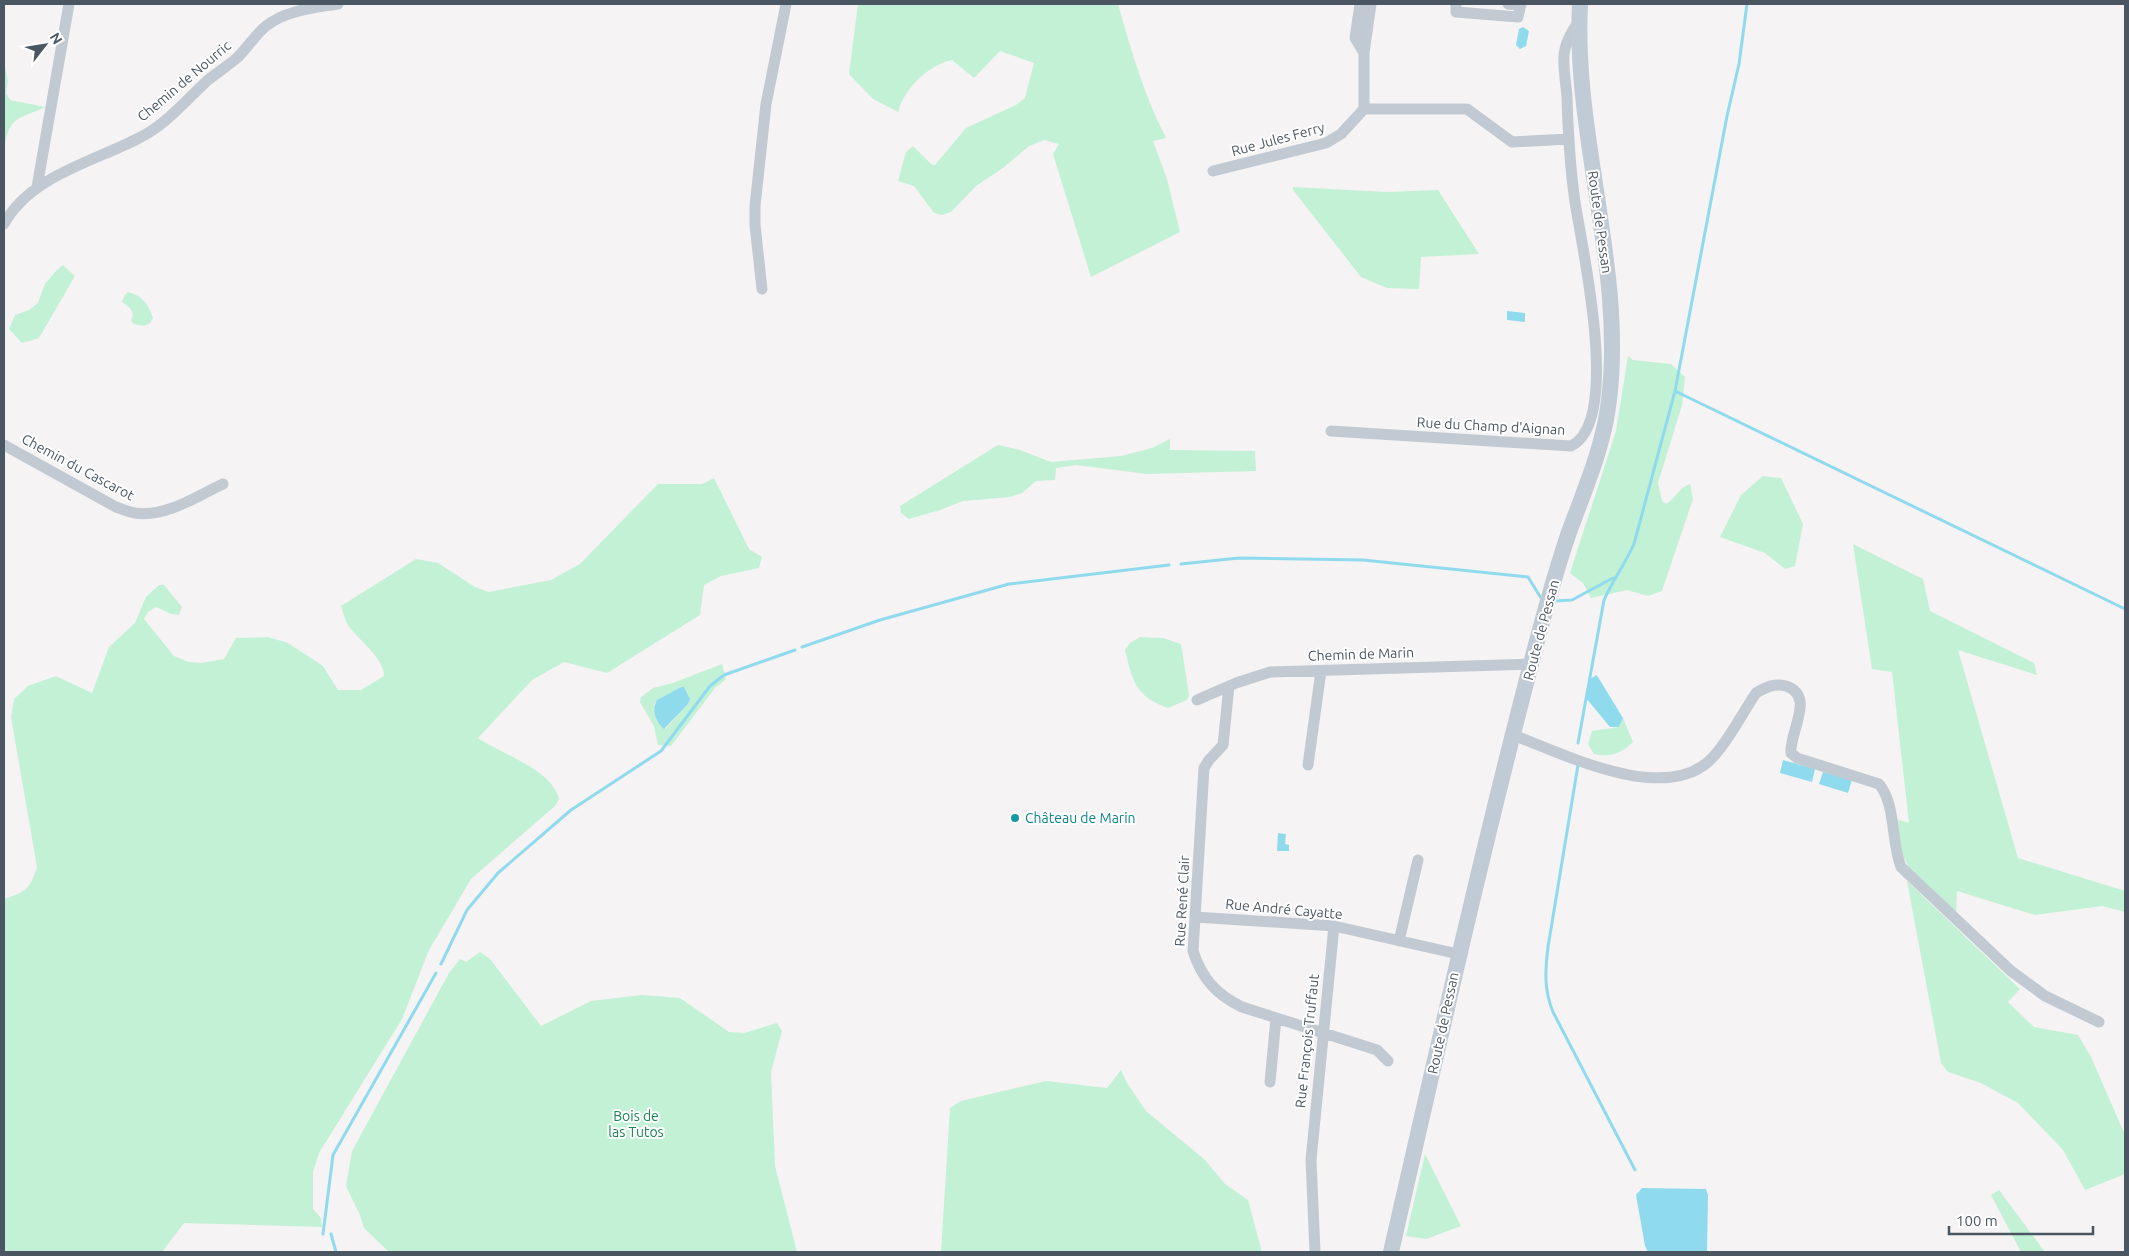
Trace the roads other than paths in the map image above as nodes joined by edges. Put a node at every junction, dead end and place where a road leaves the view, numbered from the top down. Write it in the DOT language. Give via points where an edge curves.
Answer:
graph roads {
  1 [pos="69,4"];
  2 [pos="338,4"];
  3 [pos="786,4"];
  4 [pos="1360,4"];
  5 [pos="1371,4"];
  6 [pos="1456,4"];
  7 [pos="1508,4"];
  8 [pos="1521,4"];
  9 [pos="1580,4"];
  10 [pos="1579,21"];
  11 [pos="1364,53"];
  12 [pos="1364,109"];
  13 [pos="1569,139"];
  14 [pos="1212,171"];
  15 [pos="37,187"];
  16 [pos="1596,200"];
  17 [pos="1575,202"];
  18 [pos="4,224"];
  19 [pos="762,290"];
  20 [pos="1331,431"];
  21 [pos="4,445"];
  22 [pos="223,484"];
  23 [pos="1531,664"];
  24 [pos="1321,671"];
  25 [pos="1229,686"];
  26 [pos="1196,700"];
  27 [pos="1513,734"];
  28 [pos="1308,765"];
  29 [pos="1418,860"];
  30 [pos="1195,917"];
  31 [pos="1334,926"];
  32 [pos="1399,941"];
  33 [pos="1458,954"];
  34 [pos="1276,1018"];
  35 [pos="2099,1022"];
  36 [pos="1322,1033"];
  37 [pos="1388,1061"];
  38 [pos="1270,1082"];
  39 [pos="1315,1252"];
  40 [pos="1392,1252"];
  1 -- 15 [label="street"];
  2 -- 15 [label="street, Chemin de Nourric" via="301,10 266,26 238,57 155,128"];
  3 -- 19 [label="street" via="766,104 756,206"];
  4 -- 11 [label="street" via="1355,38"];
  5 -- 11 [label="street"];
  6 -- 8 [label="street" via="1456,12 1518,17"];
  7 -- 8 [label="street"];
  9 -- 10 [label="main road, Route de Pessan"];
  10 -- 13 [label="street, Rue du Champ d'Aignan" via="1571,31 1564,54"];
  10 -- 16 [label="main road, Route de Pessan" via="1583,96"];
  11 -- 12 [label="street"];
  12 -- 13 [label="street" via="1467,109 1512,142"];
  12 -- 14 [label="street, Rue Jules Ferry" via="1341,134 1326,144"];
  13 -- 17 [label="street, Rue du Champ d'Aignan"];
  15 -- 18 [label="street, Chemin de Nourric" via="18,204"];
  16 -- 17 [label="street"];
  16 -- 23 [label="main road, Route de Pessan" via="1612,314 1609,404 1603,436 1560,560"];
  17 -- 20 [label="street, Rue du Champ d'Aignan" via="1590,286 1596,376 1594,406 1578,443 1571,446"];
  21 -- 22 [label="street, Chemin du Cascarot" via="116,507 133,513 162,512"];
  23 -- 24 [label="street, Chemin de Marin"];
  23 -- 27 [label="main road, Route de Pessan"];
  24 -- 25 [label="street, Chemin de Marin" via="1270,672"];
  24 -- 28 [label="street"];
  25 -- 26 [label="street, Chemin de Marin"];
  25 -- 30 [label="street, Rue René Clair" via="1223,744 1204,768"];
  27 -- 33 [label="main road, Route de Pessan"];
  27 -- 35 [label="street" via="1583,762 1639,777 1682,775 1709,761 1756,693 1779,684 1788,687 1796,692 1801,707 1790,752 1797,758 1880,784 1886,792 1896,855 1901,866 2011,971 2045,996"];
  29 -- 32 [label="street"];
  30 -- 31 [label="street, Rue André Cayatte"];
  30 -- 34 [label="street, Rue René Clair" via="1193,951 1214,990 1242,1007"];
  31 -- 32 [label="street, Rue André Cayatte"];
  31 -- 36 [label="street, Rue François Truffaut"];
  32 -- 33 [label="street, Rue André Cayatte"];
  33 -- 40 [label="main road, Route de Pessan"];
  34 -- 36 [label="street, Rue René Clair"];
  34 -- 38 [label="street"];
  36 -- 37 [label="street, Rue René Clair" via="1377,1050"];
  36 -- 39 [label="street, Rue François Truffaut" via="1311,1160"];
}
